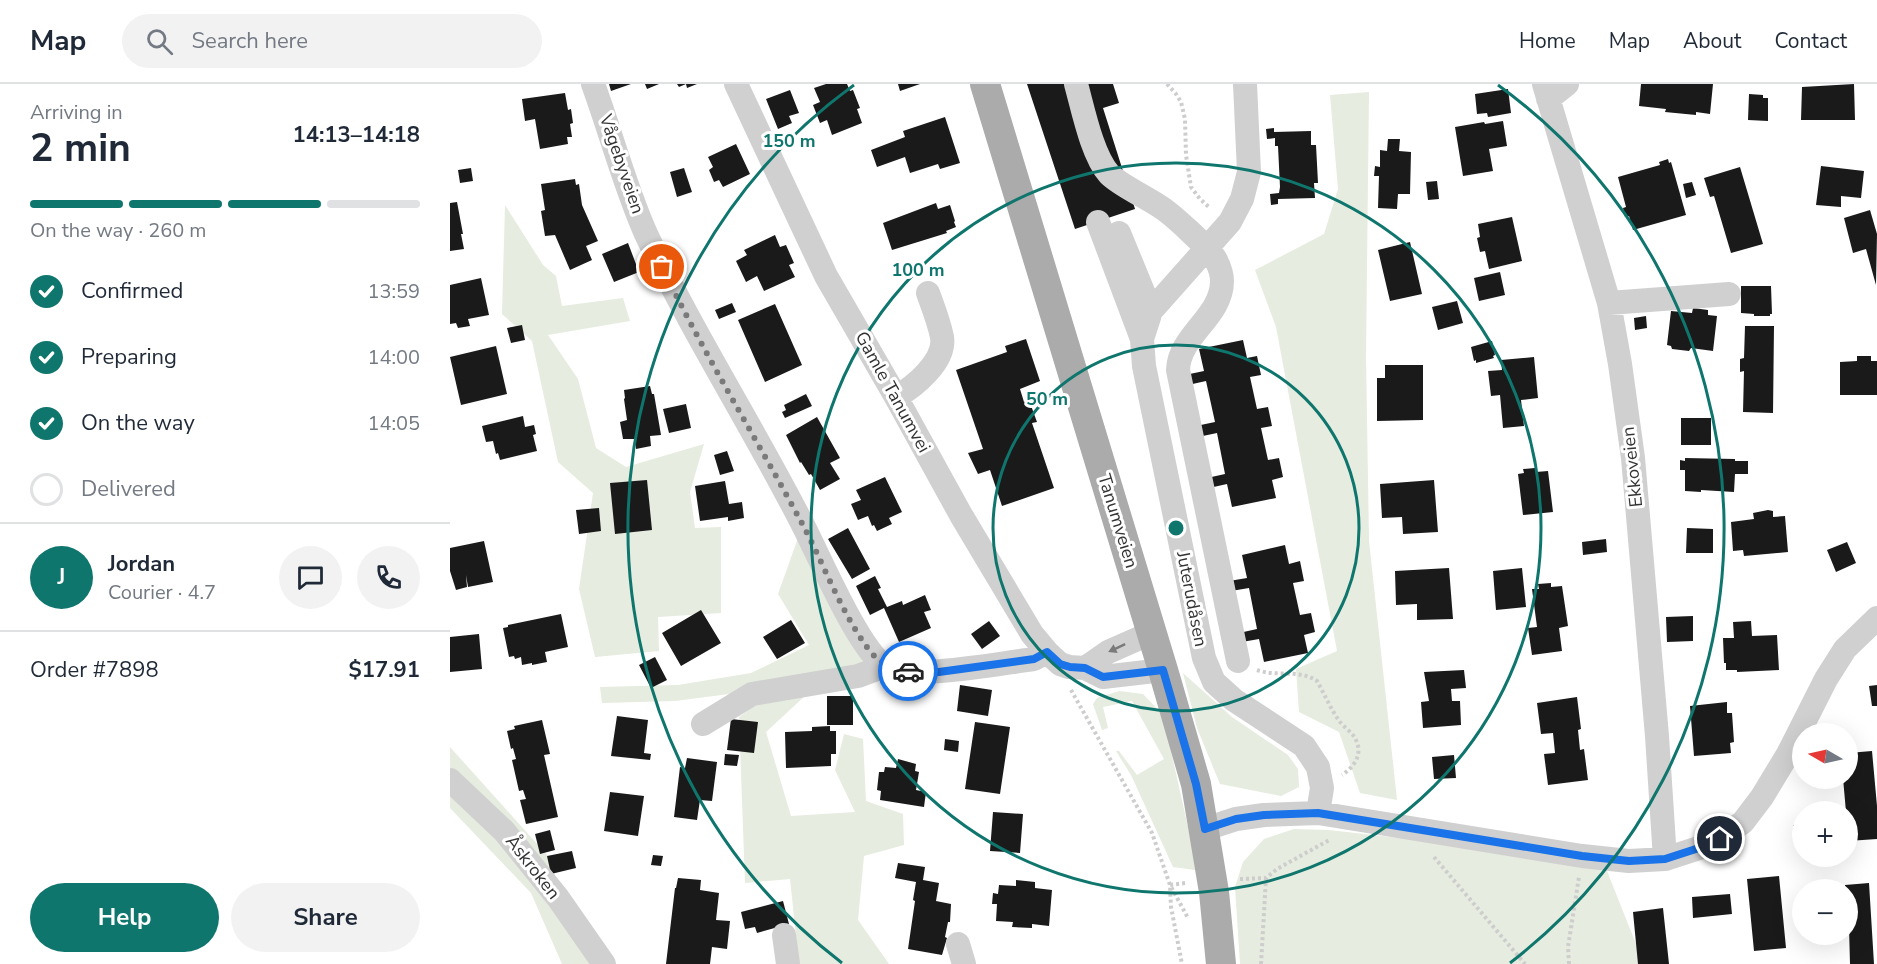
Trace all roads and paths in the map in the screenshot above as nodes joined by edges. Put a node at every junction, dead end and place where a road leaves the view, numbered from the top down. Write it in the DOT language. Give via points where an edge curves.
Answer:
graph roads {
  1 [pos="593,84"];
  2 [pos="736,84"];
  3 [pos="985,84"];
  4 [pos="1076,84"];
  5 [pos="1167,84"];
  6 [pos="1245,84"];
  7 [pos="1567,84"];
  8 [pos="1546,92"];
  9 [pos="1230,222"];
  10 [pos="1207,249"];
  11 [pos="928,292"];
  12 [pos="1730,294"];
  13 [pos="1609,303"];
  14 [pos="1151,311"];
  15 [pos="1142,339"];
  16 [pos="896,397"];
  17 [pos="1877,618"];
  18 [pos="1151,633"];
  19 [pos="1047,652"];
  20 [pos="1238,661"];
  21 [pos="885,666"];
  22 [pos="1077,667"];
  23 [pos="1163,670"];
  24 [pos="703,724"];
  25 [pos="450,780"];
  26 [pos="1322,788"];
  27 [pos="1318,813"];
  28 [pos="1358,819"];
  29 [pos="1413,828"];
  30 [pos="1205,829"];
  31 [pos="1582,856"];
  32 [pos="1665,859"];
  33 [pos="1266,878"];
  34 [pos="1240,879"];
  35 [pos="1192,882"];
  36 [pos="1170,885"];
  37 [pos="1188,920"];
  38 [pos="784,935"];
  39 [pos="604,964"];
  40 [pos="788,964"];
  41 [pos="1182,964"];
  42 [pos="1221,964"];
  43 [pos="1261,964"];
  44 [pos="1525,964"];
  45 [pos="1569,964"];
  1 -- 21 [label="street, Vågebyveien" via="645,231 671,285 849,617"];
  2 -- 16 [label="street, Gamle Tanumvei" via="826,276"];
  3 -- 18 [label="main road, Tanumveien"];
  4 -- 10 [label="street, Juterudåsen" via="1100,160 1110,176 1163,208"];
  5 -- 9 [label="path" via="1176,94 1185,119 1191,187"];
  6 -- 9 [label="street, Juterudåsen" via="1249,172 1242,199"];
  7 -- 8 [label="street"];
  8 -- 13 [label="street, Ekkoveien"];
  9 -- 10 [label="street, Juterudåsen"];
  10 -- 14 [label="street, Juterudåsen"];
  10 -- 20 [label="street, Juterudåsen" via="1221,273 1221,291 1211,312 1184,348 1178,370"];
  11 -- 16 [label="street" via="943,340 940,352 933,366 912,388"];
  12 -- 13 [label="street"];
  13 -- 32 [label="street, Ekkoveien" via="1633,458"];
  14 -- 15 [label="street, Juterudåsen"];
  14 -- 15 [label="street" via="1105,220"];
  15 -- 26 [label="street, Juterudåsen" via="1144,366 1204,658 1214,682 1234,700 1304,746 1318,767"];
  16 -- 19 [label="street, Gamle Tanumvei" via="1010,598"];
  17 -- 32 [label="street" via="1845,649 1788,754 1743,822 1720,839"];
  18 -- 22 [label="street, one-way"];
  18 -- 23 [label="main road, Tanumveien"];
  19 -- 21 [label="street" via="1034,659 939,672"];
  19 -- 22 [label="street, Gamle Tanumvei" via="1060,664"];
  20 -- 26 [label="path" via="1248,662 1263,672 1312,677 1340,721 1356,738 1357,761"];
  21 -- 24 [label="street" via="858,676 752,694"];
  22 -- 23 [label="street, Gamle Tanumvei" via="1103,677"];
  22 -- 36 [label="path" via="1068,685 1152,832"];
  23 -- 30 [label="main road, Tanumveien"];
  25 -- 39 [label="street, Åskroken" via="504,831"];
  26 -- 27 [label="street, Juterudåsen"];
  27 -- 28 [label="street"];
  27 -- 30 [label="street" via="1264,815"];
  28 -- 29 [label="street"];
  28 -- 33 [label="path"];
  29 -- 31 [label="street"];
  29 -- 44 [label="path"];
  30 -- 42 [label="main road, Tanumveien"];
  31 -- 32 [label="street" via="1629,861"];
  31 -- 45 [label="path" via="1568,947"];
  33 -- 34 [label="path"];
  33 -- 43 [label="path"];
  35 -- 36 [label="path"];
  36 -- 37 [label="path"];
  36 -- 41 [label="path"];
  38 -- 40 [label="street"];
}
